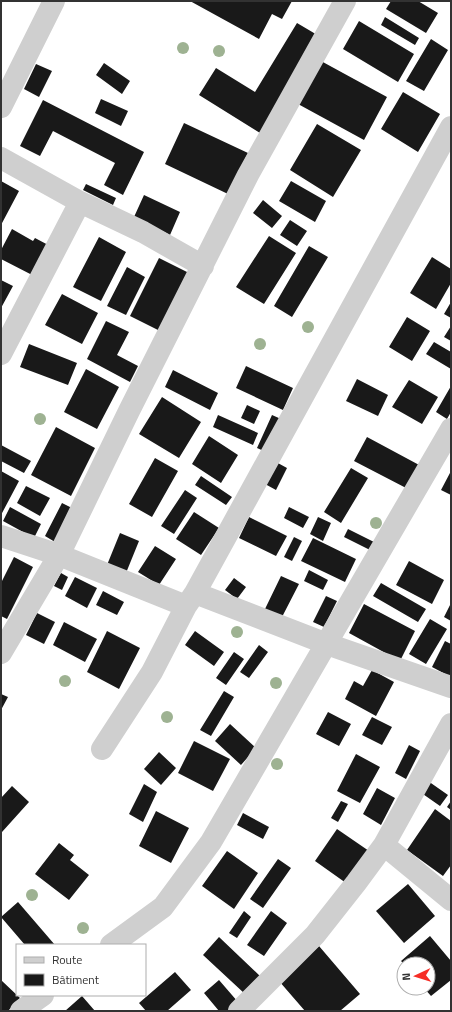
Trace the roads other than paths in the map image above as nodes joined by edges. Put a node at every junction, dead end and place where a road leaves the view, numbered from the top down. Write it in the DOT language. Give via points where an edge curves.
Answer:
graph roads {
  1 [pos="54,1"];
  2 [pos="345,1"];
  3 [pos="1,108"];
  4 [pos="451,127"];
  5 [pos="1,158"];
  6 [pos="80,202"];
  7 [pos="203,266"];
  8 [pos="1,354"];
  9 [pos="451,429"];
  10 [pos="1,536"];
  11 [pos="59,555"];
  12 [pos="190,599"];
  13 [pos="327,644"];
  14 [pos="1,653"];
  15 [pos="451,687"];
  16 [pos="451,724"];
  17 [pos="102,749"];
  18 [pos="384,845"];
  19 [pos="451,900"];
  20 [pos="112,944"];
  21 [pos="42,996"];
  22 [pos="21,1011"];
  23 [pos="239,1011"];
  1 -- 3 [label="street"];
  2 -- 7 [label="street" via="248,175"];
  4 -- 12 [label="street"];
  5 -- 6 [label="street"];
  6 -- 7 [label="street" via="143,232"];
  6 -- 8 [label="street"];
  7 -- 11 [label="street"];
  9 -- 13 [label="street"];
  10 -- 11 [label="street"];
  11 -- 12 [label="street"];
  11 -- 14 [label="street"];
  12 -- 13 [label="street"];
  12 -- 17 [label="street" via="152,672"];
  13 -- 15 [label="street"];
  13 -- 20 [label="street" via="212,842 163,907"];
  16 -- 18 [label="street"];
  18 -- 19 [label="street"];
  18 -- 23 [label="street" via="315,935"];
  21 -- 22 [label="street"];
}
